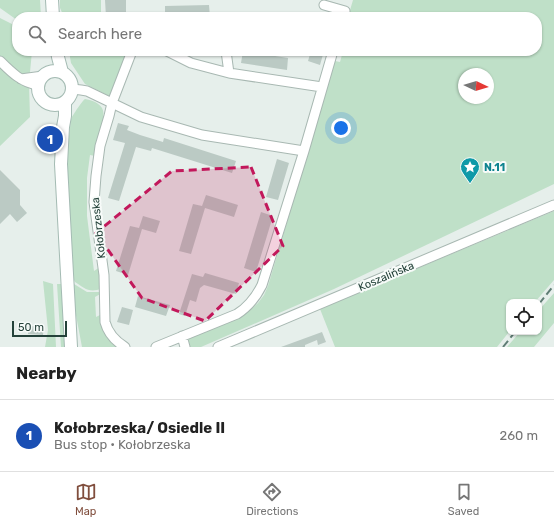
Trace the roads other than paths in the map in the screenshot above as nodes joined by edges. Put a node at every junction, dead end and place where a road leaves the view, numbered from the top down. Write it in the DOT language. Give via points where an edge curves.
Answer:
graph roads {
  1 [pos="52,0"];
  2 [pos="324,4"];
  3 [pos="52,12"];
  4 [pos="345,12"];
  5 [pos="50,56"];
  6 [pos="55,56"];
  7 [pos="130,56"];
  8 [pos="176,56"];
  9 [pos="227,56"];
  10 [pos="331,56"];
  11 [pos="0,61"];
  12 [pos="229,73"];
  13 [pos="48,76"];
  14 [pos="322,87"];
  15 [pos="72,89"];
  16 [pos="65,102"];
  17 [pos="112,103"];
  18 [pos="53,105"];
  19 [pos="63,127"];
  20 [pos="304,150"];
  21 [pos="554,205"];
  22 [pos="69,317"];
  23 [pos="182,336"];
  24 [pos="71,347"];
  25 [pos="77,347"];
  26 [pos="125,347"];
  27 [pos="156,347"];
  28 [pos="185,347"];
  29 [pos="218,347"];
  1 -- 3 [label="main road"];
  2 -- 4 [label="street"];
  5 -- 13 [label="main road"];
  6 -- 13 [label="main road"];
  7 -- 17 [label="street, Kołobrzeska"];
  8 -- 12 [label="street" via="191,64"];
  9 -- 12 [label="street"];
  10 -- 14 [label="street"];
  11 -- 13 [label="street" via="22,79"];
  12 -- 14 [label="street"];
  13 -- 15 [label="main road" via="67,75"];
  13 -- 18 [label="main road" via="38,90 42,100"];
  14 -- 20 [label="street"];
  15 -- 16 [label="main road" via="69,99"];
  15 -- 17 [label="street" via="87,91"];
  16 -- 18 [label="main road"];
  16 -- 19 [label="main road"];
  17 -- 20 [label="street" via="141,117 202,135"];
  17 -- 26 [label="street, Kołobrzeska" via="98,156 94,202 104,275 105,322 111,336"];
  18 -- 19 [label="main road"];
  19 -- 22 [label="main road" via="61,164"];
  20 -- 23 [label="street" via="260,290 237,314"];
  21 -- 29 [label="street, Koszalińska"];
  22 -- 24 [label="main road"];
  22 -- 25 [label="main road"];
  23 -- 27 [label="street"];
  23 -- 28 [label="street"];
}
